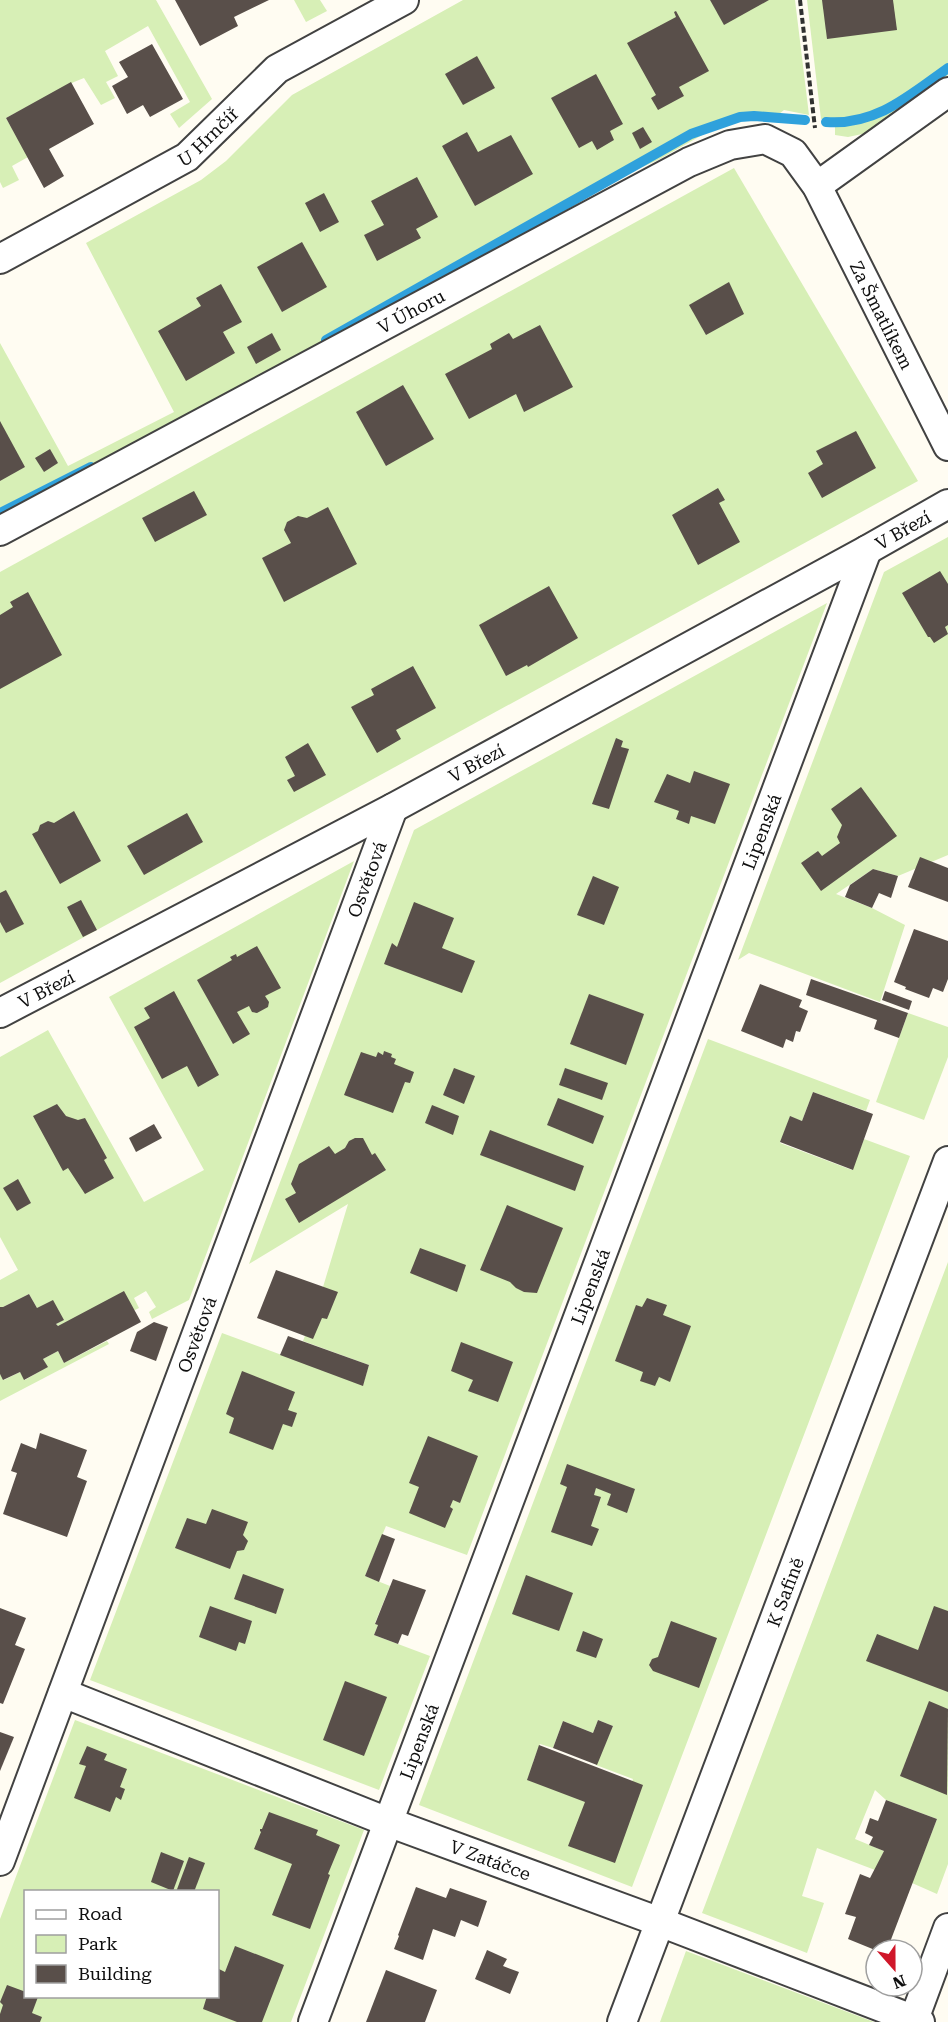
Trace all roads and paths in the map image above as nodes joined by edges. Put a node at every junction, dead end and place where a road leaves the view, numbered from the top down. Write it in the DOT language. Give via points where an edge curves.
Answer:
graph roads {
  1 [pos="404,0"];
  2 [pos="800,0"];
  3 [pos="948,92"];
  4 [pos="793,153"];
  5 [pos="817,186"];
  6 [pos="0,259"];
  7 [pos="948,446"];
  8 [pos="948,504"];
  9 [pos="0,531"];
  10 [pos="867,550"];
  11 [pos="393,808"];
  12 [pos="0,1013"];
  13 [pos="948,1161"];
  14 [pos="63,1693"];
  15 [pos="388,1822"];
  16 [pos="0,1861"];
  17 [pos="660,1922"];
  18 [pos="948,1928"];
  19 [pos="915,2021"];
  20 [pos="312,2022"];
  21 [pos="622,2022"];
  1 -- 6 [label="street, U Hrnčíř" via="277,69 187,157"];
  2 -- 4 [label="path" via="816,136"];
  3 -- 5 [label="street"];
  4 -- 5 [label="street, V Úhoru"];
  4 -- 9 [label="street, V Úhoru" via="765,139 730,145 689,162"];
  5 -- 7 [label="street, Za Šmatlíkem"];
  8 -- 10 [label="street, V Březí"];
  10 -- 11 [label="street, V Březí"];
  10 -- 15 [label="street, Lipenská"];
  11 -- 12 [label="street, V Březí"];
  11 -- 14 [label="street, Osvětová"];
  13 -- 17 [label="street, K Safině"];
  14 -- 15 [label="street, V Zatáčce"];
  14 -- 16 [label="street, Osvětová"];
  15 -- 17 [label="street, V Zatáčce"];
  15 -- 20 [label="street, Lipenská"];
  17 -- 19 [label="street, V Zatáčce"];
  17 -- 21 [label="street, K Safině"];
  18 -- 19 [label="street"];
}
